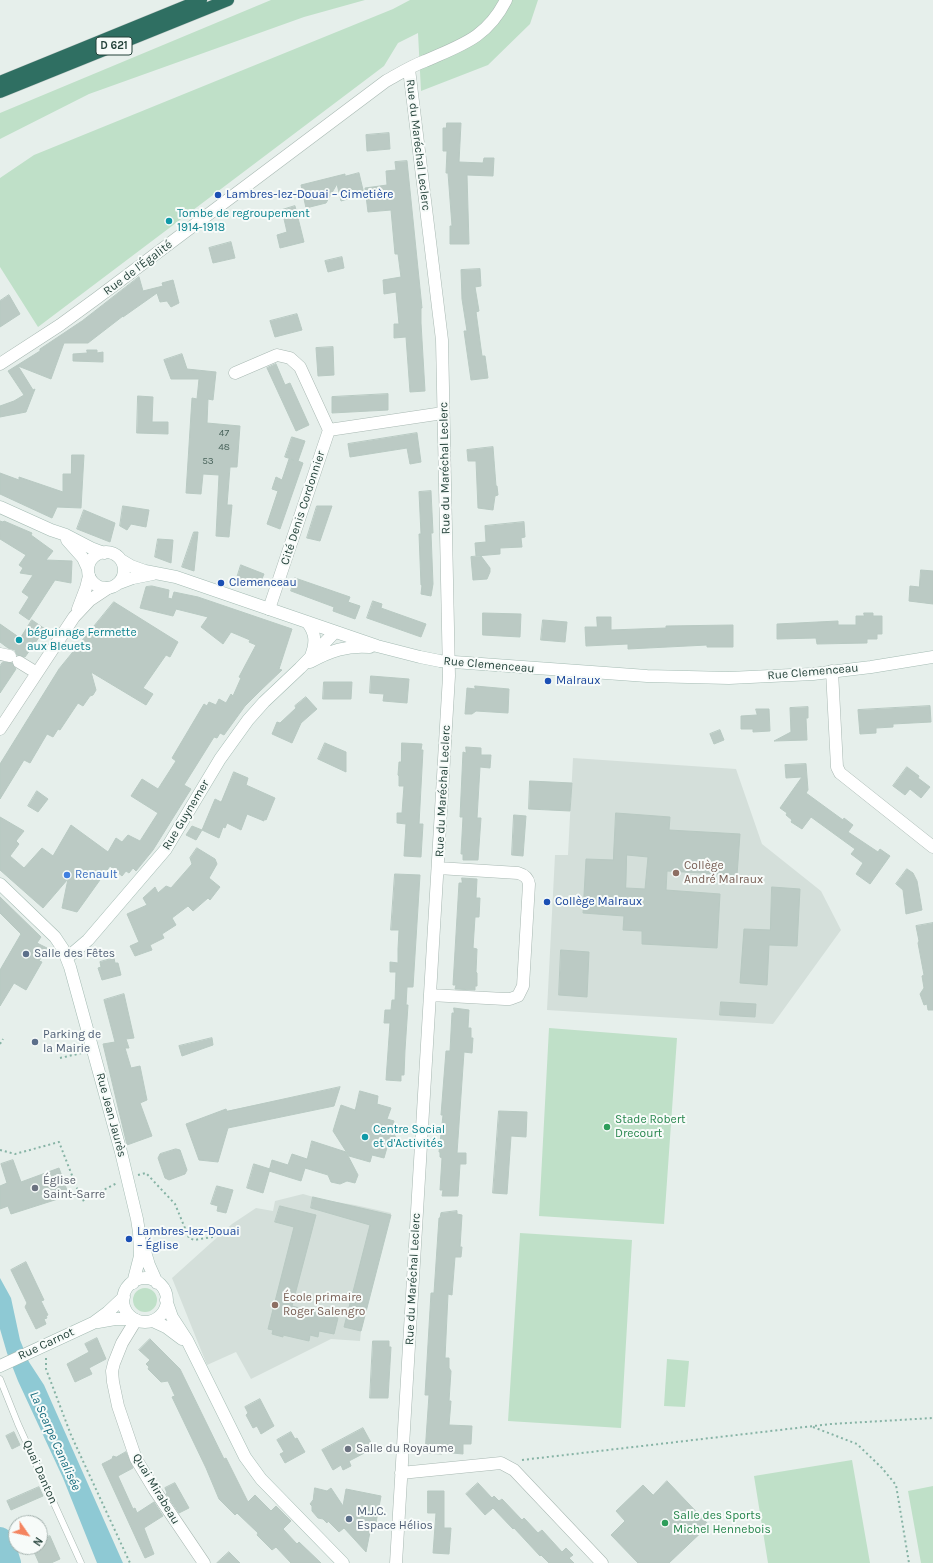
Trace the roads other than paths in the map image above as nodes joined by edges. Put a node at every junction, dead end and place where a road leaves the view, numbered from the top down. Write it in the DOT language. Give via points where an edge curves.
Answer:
graph roads {
  1 [pos="201,0"];
  2 [pos="228,0"];
  3 [pos="506,0"];
  4 [pos="409,69"];
  5 [pos="0,82"];
  6 [pos="0,92"];
  7 [pos="0,364"];
  8 [pos="234,373"];
  9 [pos="444,413"];
  10 [pos="329,430"];
  11 [pos="0,507"];
  12 [pos="51,530"];
  13 [pos="104,552"];
  14 [pos="121,560"];
  15 [pos="88,572"];
  16 [pos="154,574"];
  17 [pos="112,586"];
  18 [pos="269,609"];
  19 [pos="74,617"];
  20 [pos="306,622"];
  21 [pos="337,632"];
  22 [pos="386,648"];
  23 [pos="329,652"];
  24 [pos="311,657"];
  25 [pos="933,657"];
  26 [pos="10,658"];
  27 [pos="449,662"];
  28 [pos="300,668"];
  29 [pos="832,671"];
  30 [pos="37,673"];
  31 [pos="0,729"];
  32 [pos="933,847"];
  33 [pos="438,868"];
  34 [pos="0,884"];
  35 [pos="66,958"];
  36 [pos="430,995"];
  37 [pos="139,1232"];
  38 [pos="133,1282"];
  39 [pos="157,1283"];
  40 [pos="124,1297"];
  41 [pos="166,1300"];
  42 [pos="135,1320"];
  43 [pos="153,1320"];
  44 [pos="93,1323"];
  45 [pos="191,1348"];
  46 [pos="0,1366"];
  47 [pos="0,1379"];
  48 [pos="401,1473"];
  49 [pos="81,1563"];
  50 [pos="204,1563"];
  51 [pos="343,1563"];
  52 [pos="396,1563"];
  53 [pos="602,1563"];
  1 -- 5 [label="highway, D 621"];
  2 -- 6 [label="highway, D 621"];
  3 -- 4 [label="street, Rue de l'Égalité" via="490,24 469,41"];
  4 -- 7 [label="street, Rue de l'Égalité" via="386,81 68,320"];
  4 -- 9 [label="street, Rue du Maréchal Leclerc" via="440,322"];
  8 -- 10 [label="street" via="277,355 290,358 300,367"];
  9 -- 10 [label="street"];
  9 -- 27 [label="street, Rue du Maréchal Leclerc"];
  10 -- 18 [label="street, Cité Denis Cordonnier"];
  11 -- 12 [label="street"];
  12 -- 13 [label="street"];
  12 -- 15 [label="street" via="71,543 83,558"];
  13 -- 14 [label="street" via="113,554"];
  13 -- 15 [label="street" via="93,558"];
  14 -- 16 [label="street, Rue Clemenceau"];
  14 -- 17 [label="street" via="124,572 122,579"];
  15 -- 17 [label="street" via="96,586"];
  15 -- 19 [label="street" via="85,592"];
  16 -- 17 [label="street, Rue Clemenceau"];
  16 -- 18 [label="street, Rue Clemenceau" via="176,577"];
  17 -- 19 [label="street, Rue Clemenceau" via="90,600"];
  18 -- 20 [label="street, Rue Clemenceau"];
  19 -- 30 [label="street"];
  20 -- 21 [label="street, Rue Clemenceau"];
  20 -- 24 [label="street" via="315,638"];
  21 -- 22 [label="street, Rue Clemenceau"];
  21 -- 23 [label="street" via="337,641"];
  21 -- 24 [label="street, Rue Guynemer"];
  22 -- 23 [label="street, Rue Guynemer" via="353,647"];
  22 -- 27 [label="street, Rue Clemenceau"];
  23 -- 28 [label="street, Rue Guynemer"];
  24 -- 28 [label="street, Rue Guynemer"];
  25 -- 29 [label="street, Rue Clemenceau"];
  26 -- 30 [label="street"];
  27 -- 29 [label="street, Rue Clemenceau" via="676,677 752,678"];
  27 -- 33 [label="street, Rue du Maréchal Leclerc"];
  28 -- 35 [label="street, Rue Guynemer" via="264,702 241,729 156,861 88,940"];
  29 -- 32 [label="street" via="840,773"];
  30 -- 31 [label="street"];
  33 -- 36 [label="street, Rue du Maréchal Leclerc"];
  33 -- 36 [label="street, Rue du Maréchal Leclerc" via="518,873 527,878 529,884 524,971 522,990 518,996 510,999"];
  34 -- 35 [label="street, Rue Jean Jaurès" via="51,932"];
  35 -- 37 [label="street, Rue Jean Jaurès" via="93,1050"];
  36 -- 48 [label="street, Rue du Maréchal Leclerc"];
  37 -- 38 [label="street, Rue Jean Jaurès" via="140,1256"];
  37 -- 39 [label="street, Rue Jean Jaurès"];
  38 -- 39 [label="street" via="146,1279"];
  38 -- 40 [label="street"];
  39 -- 41 [label="street" via="165,1292"];
  40 -- 42 [label="street" via="126,1311"];
  40 -- 44 [label="street, Rue Carnot"];
  41 -- 43 [label="street" via="162,1314"];
  41 -- 45 [label="street" via="172,1317"];
  42 -- 43 [label="street"];
  42 -- 44 [label="street, Rue Carnot" via="115,1319"];
  42 -- 50 [label="street, Quai Mirabeau" via="122,1343 112,1371 118,1406 136,1459"];
  43 -- 45 [label="street" via="178,1335"];
  44 -- 46 [label="street, Rue Carnot" via="45,1350"];
  45 -- 51 [label="street" via="238,1444 253,1468"];
  47 -- 49 [label="lane, Quai Danton"];
  48 -- 52 [label="street, Rue du Maréchal Leclerc"];
  48 -- 53 [label="street" via="501,1463 514,1470"];
}
